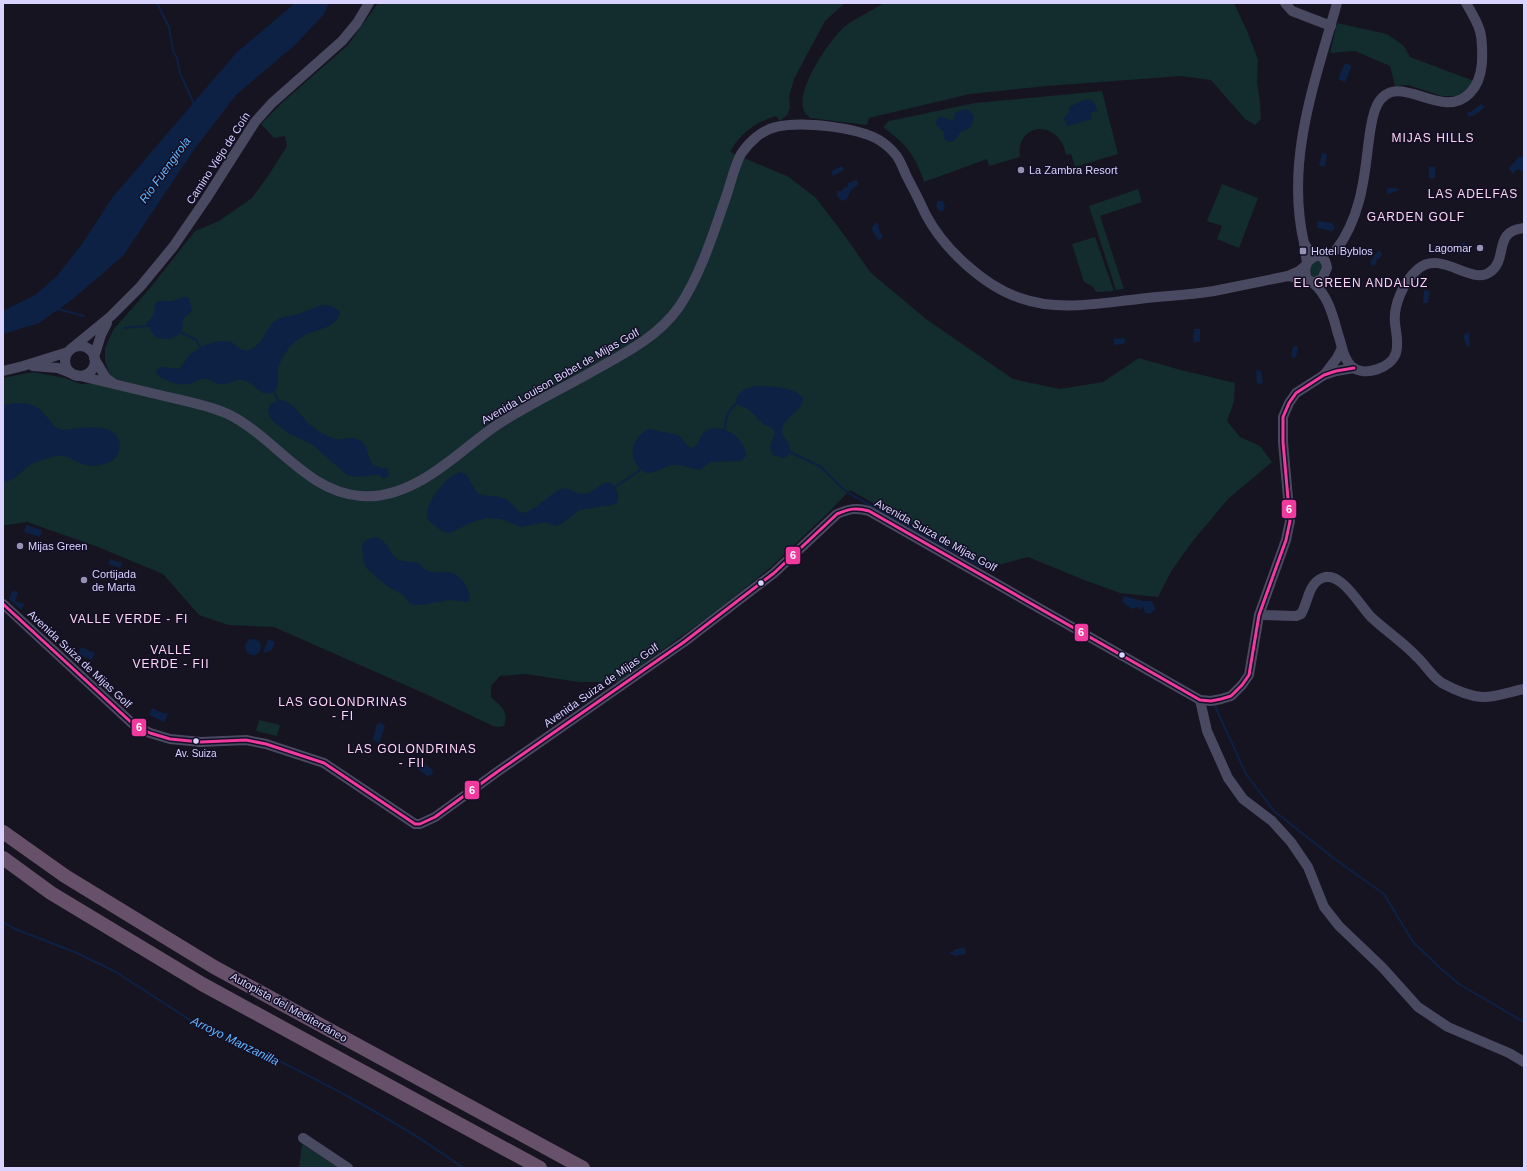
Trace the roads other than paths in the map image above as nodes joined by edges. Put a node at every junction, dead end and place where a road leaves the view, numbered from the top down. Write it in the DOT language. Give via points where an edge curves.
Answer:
graph roads {
  1 [pos="369,3"];
  2 [pos="1285,3"];
  3 [pos="1337,3"];
  4 [pos="1466,3"];
  5 [pos="1330,26"];
  6 [pos="1524,228"];
  7 [pos="1304,243"];
  8 [pos="1336,250"];
  9 [pos="1319,256"];
  10 [pos="1306,264"];
  11 [pos="1327,268"];
  12 [pos="1288,276"];
  13 [pos="1310,281"];
  14 [pos="111,316"];
  15 [pos="1342,348"];
  16 [pos="70,350"];
  17 [pos="94,357"];
  18 [pos="24,366"];
  19 [pos="1354,368"];
  20 [pos="3,371"];
  21 [pos="74,374"];
  22 [pos="1324,375"];
  23 [pos="116,385"];
  24 [pos="3,604"];
  25 [pos="1259,615"];
  26 [pos="1524,689"];
  27 [pos="1206,700"];
  28 [pos="3,832"];
  29 [pos="3,858"];
  30 [pos="1524,1062"];
  31 [pos="303,1138"];
  32 [pos="348,1168"];
  33 [pos="540,1168"];
  34 [pos="583,1168"];
  1 -- 14 [label="street, Camino Viejo de Coín" via="357,24 342,42 272,103 255,122 173,247 140,287"];
  2 -- 5 [label="street" via="1292,11"];
  3 -- 5 [label="street"];
  4 -- 8 [label="street" via="1481,30 1479,80 1474,90 1465,99 1442,103 1405,91 1388,93 1382,98 1372,120 1356,213"];
  5 -- 7 [label="street" via="1308,106 1299,157 1297,190"];
  6 -- 19 [label="street" via="1508,233 1495,268 1490,273 1475,274 1440,263 1418,268 1396,303 1394,314 1397,348 1393,359 1378,369"];
  7 -- 9 [label="street" via="1310,251"];
  7 -- 10 [label="street"];
  8 -- 9 [label="street"];
  8 -- 11 [label="street"];
  9 -- 10 [label="street"];
  9 -- 11 [label="street" via="1326,261"];
  10 -- 12 [label="street, Avenida Louison Bobet de Mijas Golf"];
  10 -- 13 [label="street" via="1305,271"];
  11 -- 13 [label="street" via="1322,279"];
  12 -- 13 [label="street, Avenida Louison Bobet de Mijas Golf"];
  12 -- 23 [label="street, Avenida Louison Bobet de Mijas Golf" via="1211,291 1094,304 1060,306 1031,302 999,288 972,270 941,238 929,220 897,156 880,140 860,132 819,125 782,126 762,133 741,154 696,276 680,305 657,331 623,355 518,412 476,440 441,468 401,490 372,496 344,493 304,472 255,431 226,413 197,403"];
  13 -- 15 [label="street" via="1320,290 1328,304"];
  14 -- 16 [label="street, Camino Viejo de Coín"];
  14 -- 17 [label="street, Camino Viejo de Coín"];
  15 -- 19 [label="street"];
  15 -- 22 [label="street"];
  16 -- 17 [label="street" via="86,347"];
  16 -- 18 [label="street, Camino Viejo de Coín"];
  16 -- 21 [label="street" via="65,361"];
  17 -- 21 [label="street" via="89,372"];
  17 -- 23 [label="street" via="106,378"];
  18 -- 20 [label="street, Camino Viejo de Coín"];
  18 -- 21 [label="street, Camino Viejo de Coín" via="58,368"];
  19 -- 22 [label="street" via="1336,370"];
  21 -- 23 [label="street, Avenida Louison Bobet de Mijas Golf"];
  22 -- 25 [label="street" via="1296,393 1283,417 1290,521 1286,540"];
  24 -- 27 [label="street, Avenida Suiza de Mijas Golf" via="134,725 170,739 201,742 246,740 324,763 415,824 435,817 684,642 774,573 836,514 859,508 869,510"];
  25 -- 26 [label="street" via="1301,614 1315,583 1329,576 1349,590 1370,617 1406,646 1430,673 1442,682 1483,697"];
  25 -- 27 [label="street" via="1249,675 1230,696 1221,700"];
  27 -- 30 [label="street" via="1207,731 1228,778 1243,799 1272,821 1291,842 1308,867 1324,907 1339,926 1382,967 1418,1007 1448,1027 1502,1049"];
  28 -- 34 [label="highway, Autopista del Mediterráneo" via="65,876 214,966"];
  29 -- 33 [label="highway, Autopista del Mediterráneo" via="51,893 202,984"];
  31 -- 32 [label="street"];
}
